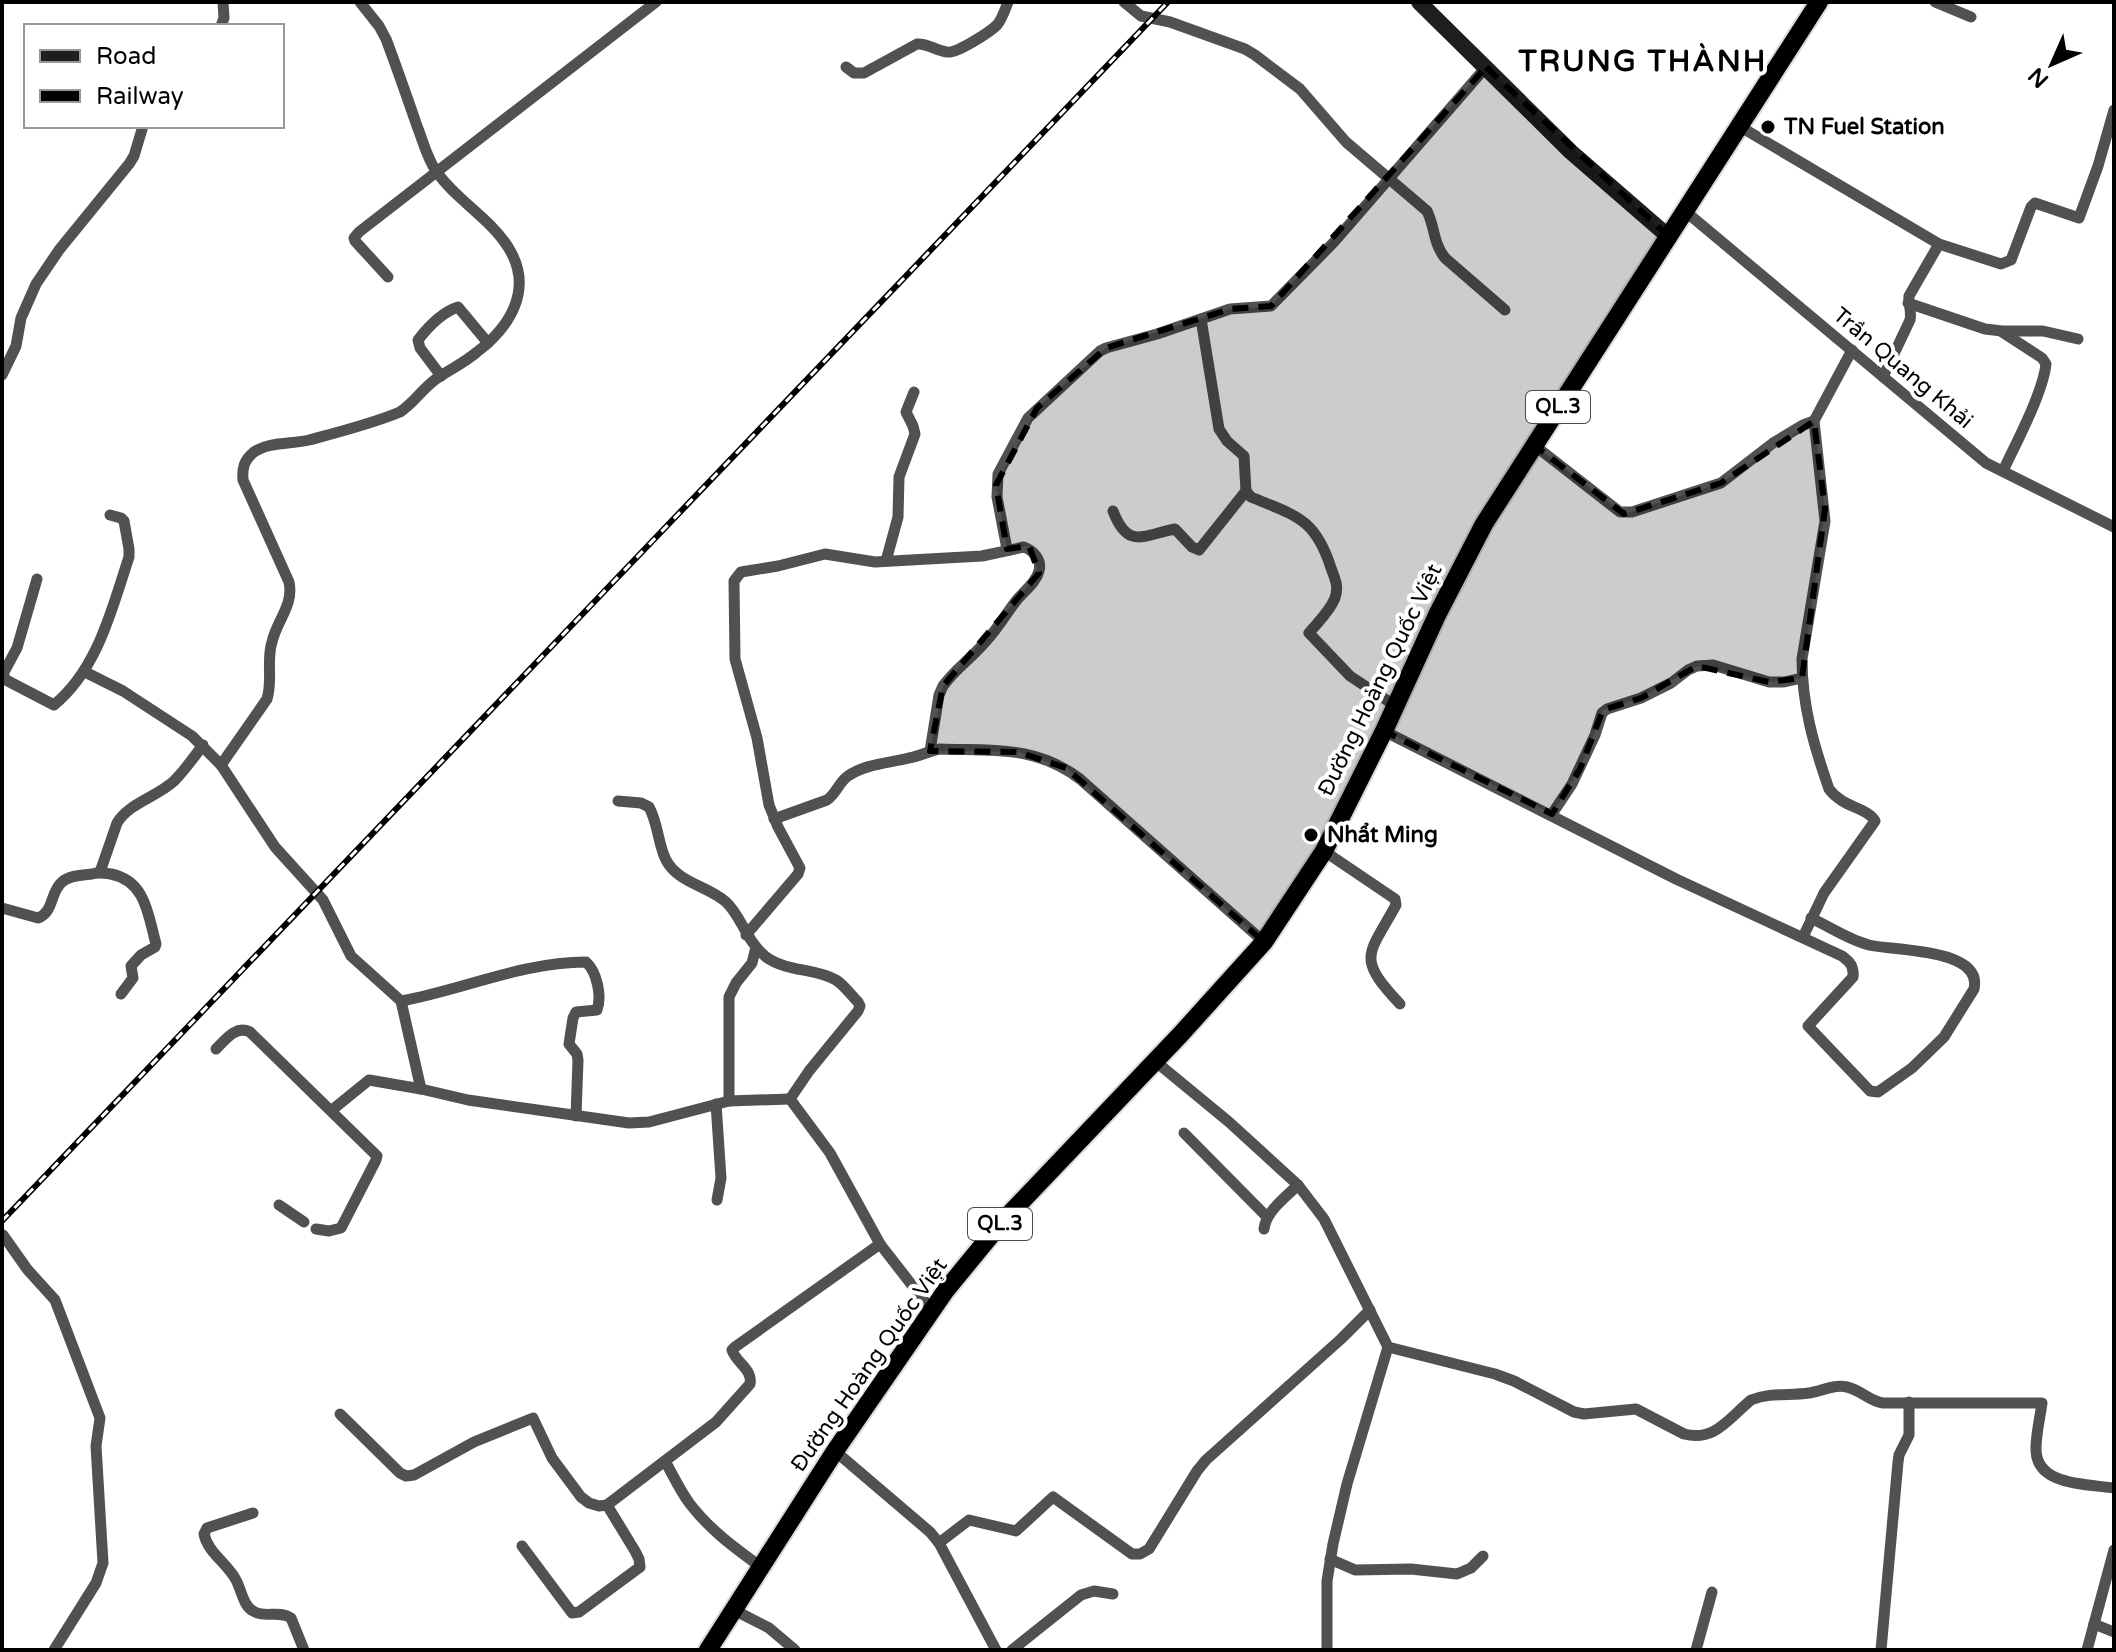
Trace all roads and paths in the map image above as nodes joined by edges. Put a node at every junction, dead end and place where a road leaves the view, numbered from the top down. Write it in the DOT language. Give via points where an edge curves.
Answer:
graph roads {
  1 [pos="223,2"];
  2 [pos="360,2"];
  3 [pos="656,2"];
  4 [pos="1008,2"];
  5 [pos="1124,2"];
  6 [pos="1819,2"];
  7 [pos="1935,2"];
  8 [pos="1422,3"];
  9 [pos="1971,17"];
  10 [pos="222,24"];
  11 [pos="846,67"];
  12 [pos="1486,67"];
  13 [pos="2114,110"];
  14 [pos="1739,126"];
  15 [pos="142,128"];
  16 [pos="436,171"];
  17 [pos="1389,178"];
  18 [pos="1685,211"];
  19 [pos="1669,237"];
  20 [pos="1939,244"];
  21 [pos="388,277"];
  22 [pos="1908,303"];
  23 [pos="1505,310"];
  24 [pos="1201,319"];
  25 [pos="2002,331"];
  26 [pos="2078,339"];
  27 [pos="488,343"];
  28 [pos="1852,350"];
  29 [pos="2,375"];
  30 [pos="441,376"];
  31 [pos="1883,377"];
  32 [pos="914,392"];
  33 [pos="1814,421"];
  34 [pos="1534,445"];
  35 [pos="2003,471"];
  36 [pos="1246,491"];
  37 [pos="1113,511"];
  38 [pos="110,515"];
  39 [pos="2114,527"];
  40 [pos="1007,549"];
  41 [pos="886,561"];
  42 [pos="37,579"];
  43 [pos="85,672"];
  44 [pos="1802,678"];
  45 [pos="1394,705"];
  46 [pos="1384,731"];
  47 [pos="203,745"];
  48 [pos="930,751"];
  49 [pos="221,765"];
  50 [pos="618,801"];
  51 [pos="1552,814"];
  52 [pos="774,819"];
  53 [pos="1324,851"];
  54 [pos="100,872"];
  55 [pos="2,908"];
  56 [pos="1811,918"];
  57 [pos="746,935"];
  58 [pos="1803,937"];
  59 [pos="1264,942"];
  60 [pos="756,947"];
  61 [pos="121,994"];
  62 [pos="401,1001"];
  63 [pos="1400,1004"];
  64 [pos="216,1049"];
  65 [pos="1155,1061"];
  66 [pos="421,1089"];
  67 [pos="790,1099"];
  68 [pos="729,1101"];
  69 [pos="716,1104"];
  70 [pos="332,1110"];
  71 [pos="576,1116"];
  72 [pos="1184,1133"];
  73 [pos="1298,1185"];
  74 [pos="717,1200"];
  75 [pos="279,1205"];
  76 [pos="304,1222"];
  77 [pos="316,1229"];
  78 [pos="3,1235"];
  79 [pos="880,1244"];
  80 [pos="1370,1310"];
  81 [pos="932,1311"];
  82 [pos="1388,1347"];
  83 [pos="1909,1402"];
  84 [pos="340,1414"];
  85 [pos="835,1451"];
  86 [pos="665,1461"];
  87 [pos="2114,1488"];
  88 [pos="607,1505"];
  89 [pos="253,1513"];
  90 [pos="939,1543"];
  91 [pos="522,1546"];
  92 [pos="2114,1550"];
  93 [pos="1483,1556"];
  94 [pos="1330,1559"];
  95 [pos="761,1567"];
  96 [pos="1712,1592"];
  97 [pos="1113,1594"];
  98 [pos="734,1610"];
  99 [pos="2094,1624"];
  100 [pos="2114,1632"];
  101 [pos="54,1650"];
  102 [pos="304,1650"];
  103 [pos="708,1650"];
  104 [pos="795,1650"];
  105 [pos="996,1650"];
  106 [pos="1012,1650"];
  107 [pos="1327,1650"];
  108 [pos="1696,1650"];
  109 [pos="1881,1650"];
  110 [pos="2087,1650"];
  1 -- 10 [label="street"];
  2 -- 16 [label="street" via="386,39"];
  3 -- 16 [label="street"];
  4 -- 11 [label="street" via="996,26 955,52 917,44 864,73"];
  5 -- 17 [label="street" via="1141,16 1255,55 1300,89 1346,142"];
  6 -- 14 [label="highway, Đường Hoàng Quốc Việt / QL.3"];
  7 -- 9 [label="street"];
  8 -- 12 [label="main road"];
  12 -- 17 [label="street"];
  12 -- 19 [label="main road" via="1571,152"];
  13 -- 20 [label="street" via="2079,218 2035,203 2007,263"];
  14 -- 18 [label="highway, Đường Hoàng Quốc Việt / QL.3"];
  14 -- 20 [label="street"];
  15 -- 29 [label="street" via="129,164 31,291"];
  16 -- 21 [label="street" via="355,235"];
  16 -- 27 [label="street" via="496,231 519,268 514,309"];
  17 -- 23 [label="street" via="1427,211 1434,241 1445,258"];
  17 -- 24 [label="street" via="1271,306 1239,307"];
  18 -- 19 [label="highway, Đường Hoàng Quốc Việt / QL.3"];
  18 -- 28 [label="street, Trần Quang Khải"];
  19 -- 34 [label="highway, Đường Hoàng Quốc Việt / QL.3"];
  20 -- 22 [label="street"];
  22 -- 25 [label="street"];
  22 -- 31 [label="street" via="1910,320"];
  24 -- 36 [label="street" via="1219,429 1244,456"];
  24 -- 40 [label="street" via="1100,351 1028,418 996,485"];
  25 -- 26 [label="street" via="2043,331"];
  25 -- 35 [label="street" via="2046,364"];
  27 -- 30 [label="street"];
  27 -- 30 [label="street" via="455,307 418,340"];
  28 -- 31 [label="street, Trần Quang Khải"];
  28 -- 33 [label="street"];
  30 -- 49 [label="street" via="400,412 309,440 262,448 246,461 243,480 291,591 270,646 267,699"];
  31 -- 35 [label="street, Trần Quang Khải" via="1986,463"];
  32 -- 41 [label="street" via="906,412 915,434 899,477 898,517"];
  33 -- 34 [label="street" via="1773,443 1721,483 1628,513"];
  33 -- 44 [label="street" via="1825,521"];
  34 -- 45 [label="highway, Đường Hoàng Quốc Việt / QL.3" via="1484,524"];
  35 -- 39 [label="street, Trần Quang Khải"];
  36 -- 37 [label="street" via="1199,550 1175,529 1128,535"];
  36 -- 45 [label="street" via="1316,533 1338,587 1332,605 1309,633 1350,676"];
  38 -- 43 [label="street" via="124,521 129,557"];
  40 -- 41 [label="street" via="982,556"];
  40 -- 48 [label="street" via="1031,550 1039,573 943,686"];
  41 -- 52 [label="street" via="825,554 741,572 734,581 736,671"];
  42 -- 43 [label="street" via="4,678 54,705"];
  43 -- 47 [label="street"];
  44 -- 51 [label="street" via="1769,682 1713,665 1697,666 1641,698 1607,709"];
  44 -- 56 [label="street" via="1812,739 1829,789 1843,803 1875,819"];
  45 -- 46 [label="highway, Đường Hoàng Quốc Việt / QL.3"];
  46 -- 51 [label="street"];
  46 -- 53 [label="highway, Đường Hoàng Quốc Việt / QL.3"];
  47 -- 49 [label="street"];
  47 -- 54 [label="street" via="173,782 121,816"];
  48 -- 52 [label="street" via="848,776 827,800"];
  48 -- 59 [label="street" via="1018,752 1066,768"];
  49 -- 62 [label="street" via="268,837 323,900 351,956"];
  50 -- 57 [label="street" via="649,807 672,869 725,901"];
  51 -- 58 [label="street"];
  52 -- 57 [label="street" via="800,868"];
  53 -- 59 [label="highway, Đường Hoàng Quốc Việt / QL.3"];
  53 -- 63 [label="street" via="1396,902 1371,957 1380,982"];
  54 -- 55 [label="street" via="61,882 44,916"];
  54 -- 61 [label="street" via="121,876 138,888 156,944 131,966 133,978"];
  56 -- 58 [label="street"];
  56 -- 58 [label="street" via="1869,945 1960,961 1973,977 1974,989 1951,1030 1905,1074 1873,1092 1808,1026 1848,984 1854,969 1842,956"];
  57 -- 60 [label="street"];
  59 -- 65 [label="highway, Đường Hoàng Quốc Việt / QL.3"];
  60 -- 67 [label="street" via="784,966 835,979 860,1006"];
  60 -- 68 [label="street" via="752,963 729,997"];
  62 -- 66 [label="street"];
  62 -- 71 [label="street" via="527,969 590,964 599,1005 597,1010 576,1012 569,1044 578,1060"];
  64 -- 70 [label="street" via="237,1030 250,1032"];
  65 -- 73 [label="street"];
  65 -- 81 [label="highway, Đường Hoàng Quốc Việt / QL.3" via="1001,1223"];
  66 -- 70 [label="street" via="369,1080"];
  66 -- 71 [label="street"];
  67 -- 68 [label="street"];
  67 -- 79 [label="street" via="830,1153"];
  68 -- 69 [label="street"];
  69 -- 71 [label="street" via="639,1124"];
  69 -- 74 [label="street" via="721,1178"];
  70 -- 77 [label="street" via="377,1156 341,1228"];
  72 -- 73 [label="street" via="1265,1223"];
  73 -- 80 [label="street" via="1324,1219"];
  75 -- 76 [label="street"];
  78 -- 101 [label="street" via="55,1300 100,1418 96,1446 103,1563"];
  79 -- 81 [label="street"];
  79 -- 86 [label="street" via="732,1350 748,1370 750,1384 716,1422"];
  80 -- 82 [label="street"];
  80 -- 90 [label="street" via="1206,1460 1145,1552 1132,1554 1053,1497 1016,1531 969,1520"];
  81 -- 85 [label="highway, Đường Hoàng Quốc Việt / QL.3"];
  82 -- 83 [label="street" via="1495,1374 1574,1412 1636,1409 1693,1436 1710,1435 1751,1400 1767,1395 1845,1386 1872,1401"];
  82 -- 94 [label="street"];
  83 -- 87 [label="street" via="2042,1403 2035,1451 2043,1469 2057,1480"];
  83 -- 109 [label="street" via="1909,1435 1898,1462"];
  84 -- 88 [label="street" via="406,1476 533,1418 552,1458 581,1497"];
  85 -- 90 [label="street"];
  85 -- 95 [label="highway, Đường Hoàng Quốc Việt / QL.3"];
  86 -- 88 [label="street"];
  86 -- 95 [label="street" via="707,1524"];
  88 -- 91 [label="street" via="640,1567 579,1612 572,1613"];
  89 -- 102 [label="street" via="207,1528 205,1539 250,1610 287,1615"];
  90 -- 105 [label="street"];
  92 -- 99 [label="street"];
  93 -- 94 [label="street" via="1457,1574 1355,1570"];
  94 -- 107 [label="street"];
  95 -- 98 [label="highway, Đường Hoàng Quốc Việt / QL.3"];
  96 -- 108 [label="street"];
  97 -- 106 [label="street" via="1081,1595"];
  98 -- 103 [label="highway, Đường Hoàng Quốc Việt / QL.3"];
  98 -- 104 [label="street" via="769,1628"];
  99 -- 100 [label="street"];
  99 -- 110 [label="street"];
}
